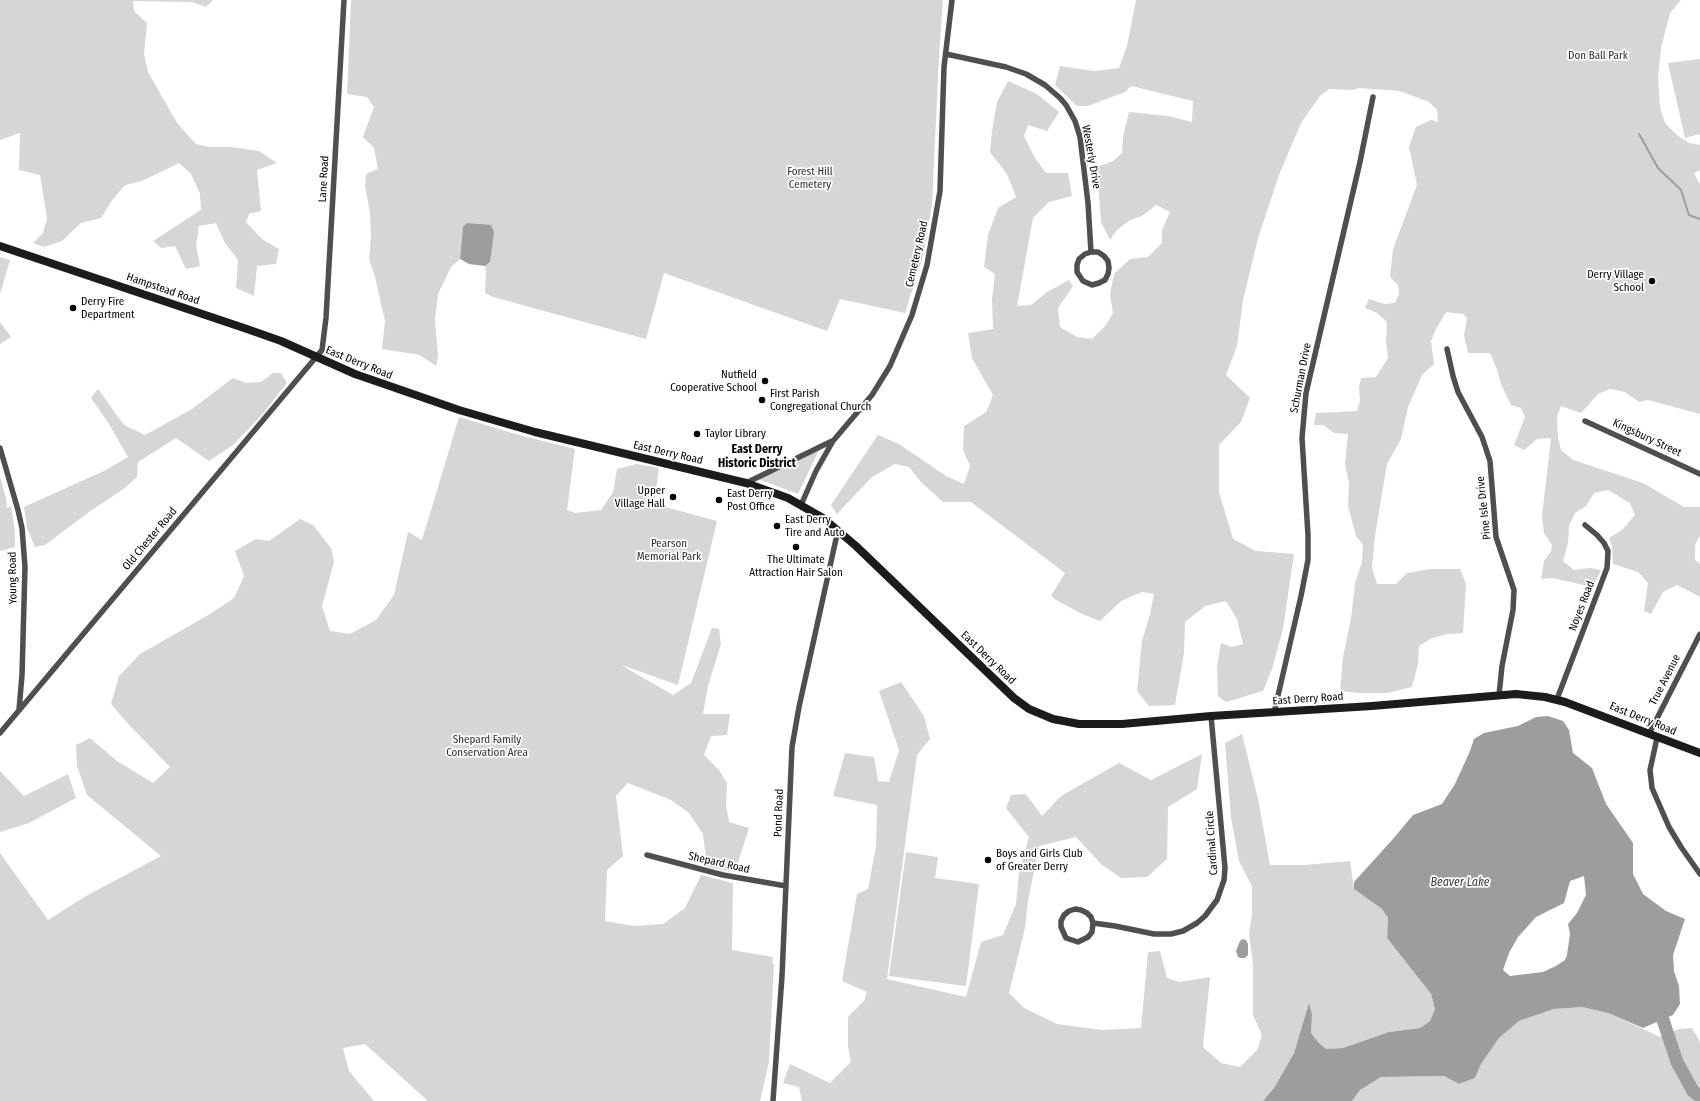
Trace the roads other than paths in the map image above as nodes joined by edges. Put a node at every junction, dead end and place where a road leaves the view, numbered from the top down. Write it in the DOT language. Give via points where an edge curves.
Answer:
graph roads {
  1 [pos="344,0"];
  2 [pos="952,0"];
  3 [pos="946,54"];
  4 [pos="1373,97"];
  5 [pos="0,246"];
  6 [pos="1091,252"];
  7 [pos="1447,349"];
  8 [pos="316,357"];
  9 [pos="1585,421"];
  10 [pos="833,441"];
  11 [pos="0,448"];
  12 [pos="1700,474"];
  13 [pos="746,483"];
  14 [pos="801,505"];
  15 [pos="1585,525"];
  16 [pos="838,530"];
  17 [pos="1700,634"];
  18 [pos="1499,695"];
  19 [pos="1557,699"];
  20 [pos="19,711"];
  21 [pos="1274,713"];
  22 [pos="1211,716"];
  23 [pos="0,733"];
  24 [pos="1649,734"];
  25 [pos="1657,738"];
  26 [pos="1700,753"];
  27 [pos="647,855"];
  28 [pos="1700,874"];
  29 [pos="786,886"];
  30 [pos="1093,923"];
  31 [pos="773,1101"];
  1 -- 8 [label="street, Lane Road" via="326,318 322,350"];
  2 -- 3 [label="street, Cemetery Road"];
  3 -- 6 [label="street, Westerly Drive" via="1026,74 1045,85 1066,105 1080,137"];
  3 -- 10 [label="street, Cemetery Road" via="941,179 927,266 909,321 890,366 872,395"];
  4 -- 21 [label="street, Schurman Drive" via="1306,393 1302,438 1308,560"];
  5 -- 8 [label="street, Hampstead Road" via="281,341"];
  6 -- 6 [label="street" via="1079,259 1077,272 1082,281 1096,284 1107,277 1109,264 1104,256 1098,252"];
  7 -- 18 [label="street, Pine Isle Drive" via="1458,392 1482,437 1490,461 1496,537 1514,590"];
  8 -- 13 [label="street, East Derry Road" via="376,382 486,418"];
  8 -- 20 [label="street, Old Chester Road"];
  9 -- 12 [label="street, Kingsbury Street"];
  10 -- 13 [label="street"];
  10 -- 14 [label="street, Cemetery Road"];
  11 -- 20 [label="street, Young Road" via="22,528 25,567"];
  13 -- 14 [label="street, East Derry Road" via="774,492"];
  14 -- 16 [label="street, East Derry Road"];
  15 -- 19 [label="street, Noyes Road" via="1604,543 1608,551 1607,568"];
  16 -- 22 [label="street, East Derry Road" via="1008,693 1036,713 1061,721 1087,725"];
  16 -- 29 [label="street, Pond Road" via="794,735"];
  17 -- 24 [label="street, True Avenue"];
  18 -- 19 [label="street, East Derry Road" via="1531,695"];
  18 -- 21 [label="street, East Derry Road"];
  19 -- 24 [label="street, East Derry Road"];
  20 -- 23 [label="street, Old Chester Road"];
  21 -- 22 [label="street, East Derry Road"];
  22 -- 30 [label="street, Cardinal Circle" via="1225,868 1217,900 1206,916 1197,923 1183,931 1170,934 1154,934"];
  24 -- 25 [label="street, East Derry Road"];
  25 -- 26 [label="street, East Derry Road"];
  25 -- 28 [label="street" via="1650,770 1652,788 1669,827"];
  27 -- 29 [label="street, Shepard Road" via="723,875"];
  29 -- 31 [label="street, Pond Road"];
  30 -- 30 [label="street" via="1087,913 1075,909 1064,916 1060,928 1066,938 1078,942 1092,932"];
}
